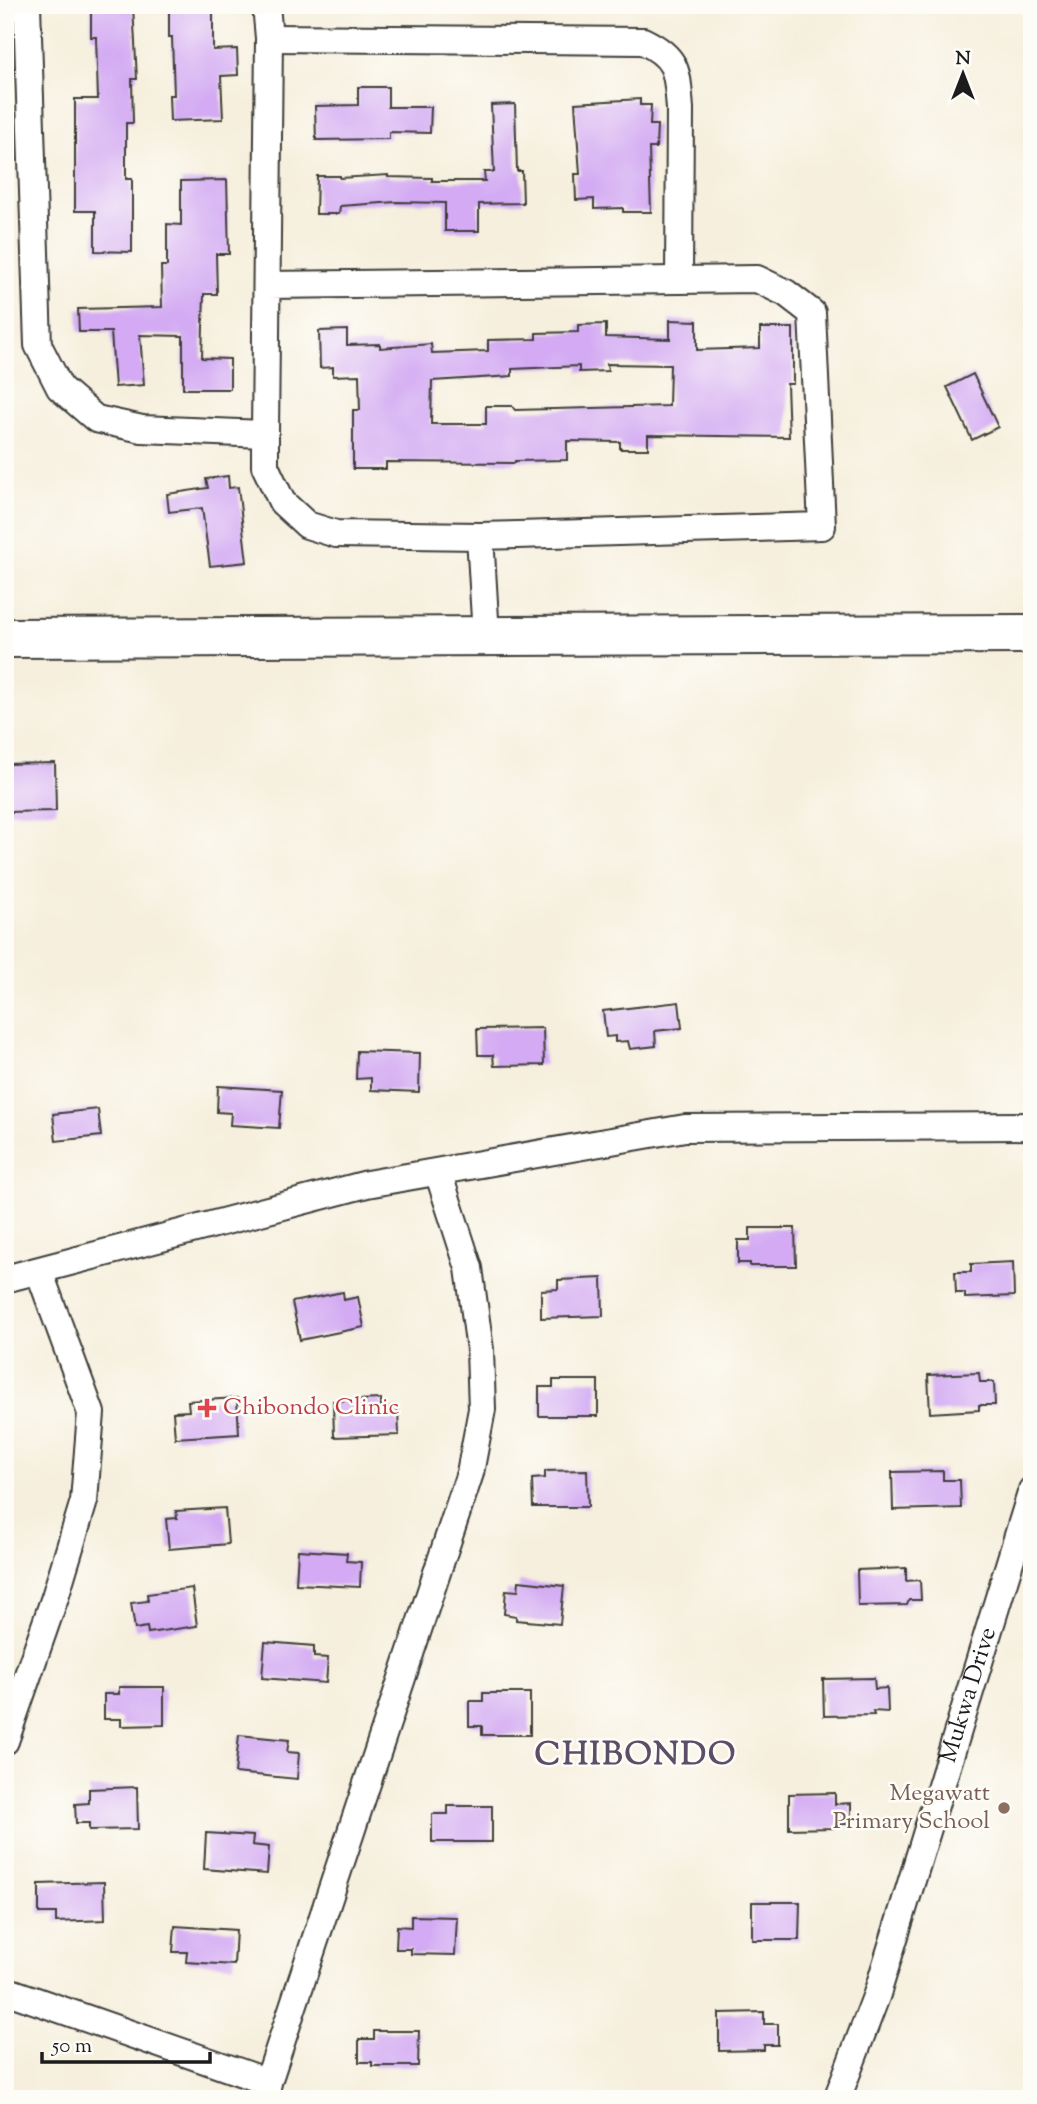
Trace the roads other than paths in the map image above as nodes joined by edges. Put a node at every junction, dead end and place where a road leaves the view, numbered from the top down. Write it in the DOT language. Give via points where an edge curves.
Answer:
graph roads {
  1 [pos="27,5"];
  2 [pos="266,5"];
  3 [pos="269,38"];
  4 [pos="679,280"];
  5 [pos="267,285"];
  6 [pos="265,434"];
  7 [pos="480,536"];
  8 [pos="1032,634"];
  9 [pos="485,636"];
  10 [pos="5,638"];
  11 [pos="1032,1126"];
  12 [pos="439,1172"];
  13 [pos="39,1271"];
  14 [pos="5,1279"];
  15 [pos="1032,1490"];
  16 [pos="5,1741"];
  17 [pos="5,1990"];
  18 [pos="267,2091"];
  19 [pos="837,2099"];
  1 -- 6 [label="street" via="38,345 60,388 96,419 142,429"];
  2 -- 3 [label="street"];
  3 -- 4 [label="street" via="643,41 660,49 672,61 678,82"];
  3 -- 5 [label="street"];
  4 -- 5 [label="street"];
  4 -- 7 [label="street" via="757,279 812,313 822,526"];
  5 -- 6 [label="street"];
  6 -- 7 [label="street" via="265,466 282,502 307,524 335,534"];
  7 -- 9 [label="street"];
  8 -- 9 [label="street"];
  9 -- 10 [label="street"];
  11 -- 12 [label="street" via="685,1128"];
  12 -- 13 [label="street" via="367,1184"];
  12 -- 18 [label="street" via="468,1268 480,1350 482,1409 470,1473"];
  13 -- 14 [label="street"];
  13 -- 16 [label="street" via="91,1413 84,1501"];
  15 -- 19 [label="street, Mukwa Drive" via="877,1994"];
  17 -- 18 [label="street"];
}
